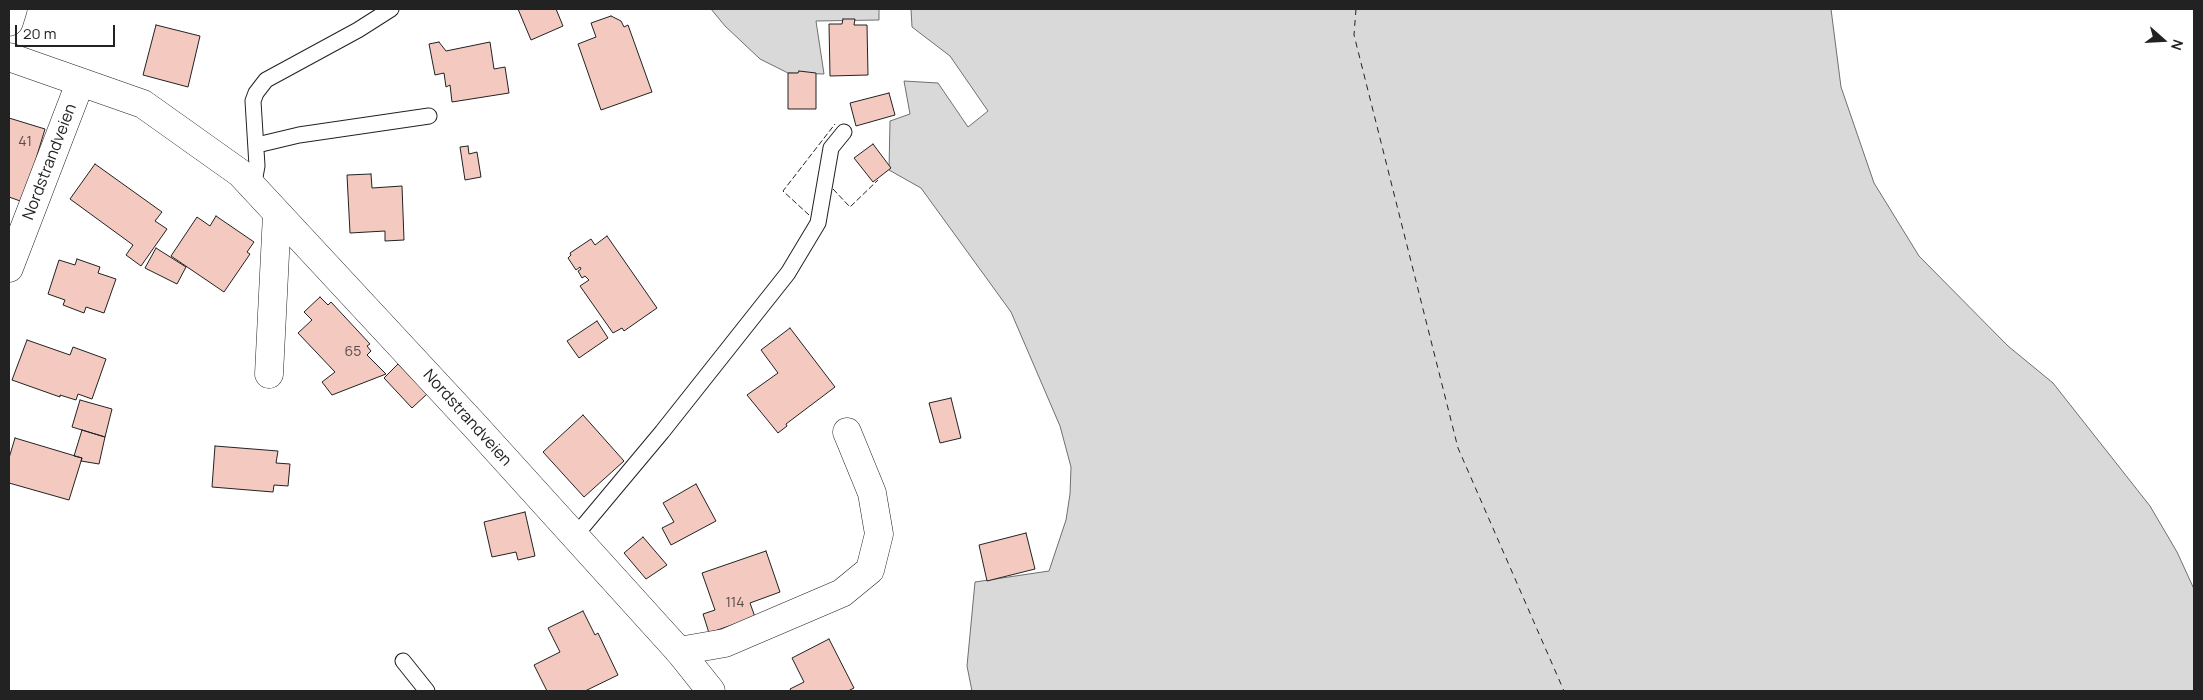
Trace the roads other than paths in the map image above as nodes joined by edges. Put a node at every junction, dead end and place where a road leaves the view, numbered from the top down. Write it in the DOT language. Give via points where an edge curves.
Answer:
graph roads {
  1 [pos="13,9"];
  2 [pos="391,9"];
  3 [pos="9,22"];
  4 [pos="9,57"];
  5 [pos="80,83"];
  6 [pos="429,116"];
  7 [pos="844,132"];
  8 [pos="257,145"];
  9 [pos="253,188"];
  10 [pos="276,214"];
  11 [pos="9,268"];
  12 [pos="269,374"];
  13 [pos="847,432"];
  14 [pos="575,536"];
  15 [pos="679,651"];
  16 [pos="403,661"];
  17 [pos="701,689"];
  18 [pos="427,691"];
  1 -- 3 [label="street"];
  2 -- 8 [label="lane" via="266,80 253,101"];
  4 -- 5 [label="street, Nordstrandveien"];
  5 -- 9 [label="street, Nordstrandveien" via="144,104 240,173"];
  5 -- 11 [label="street, Nordstrandveien"];
  6 -- 8 [label="lane" via="299,135"];
  7 -- 14 [label="lane" via="831,148 818,223 788,273"];
  8 -- 9 [label="lane"];
  9 -- 10 [label="street, Nordstrandveien"];
  10 -- 12 [label="street"];
  10 -- 14 [label="street, Nordstrandveien" via="379,321"];
  13 -- 15 [label="street" via="872,494 880,534 870,570 842,593 725,643"];
  14 -- 15 [label="street, Nordstrandveien"];
  15 -- 17 [label="street, Nordstrandveien"];
  16 -- 18 [label="lane"];
}
